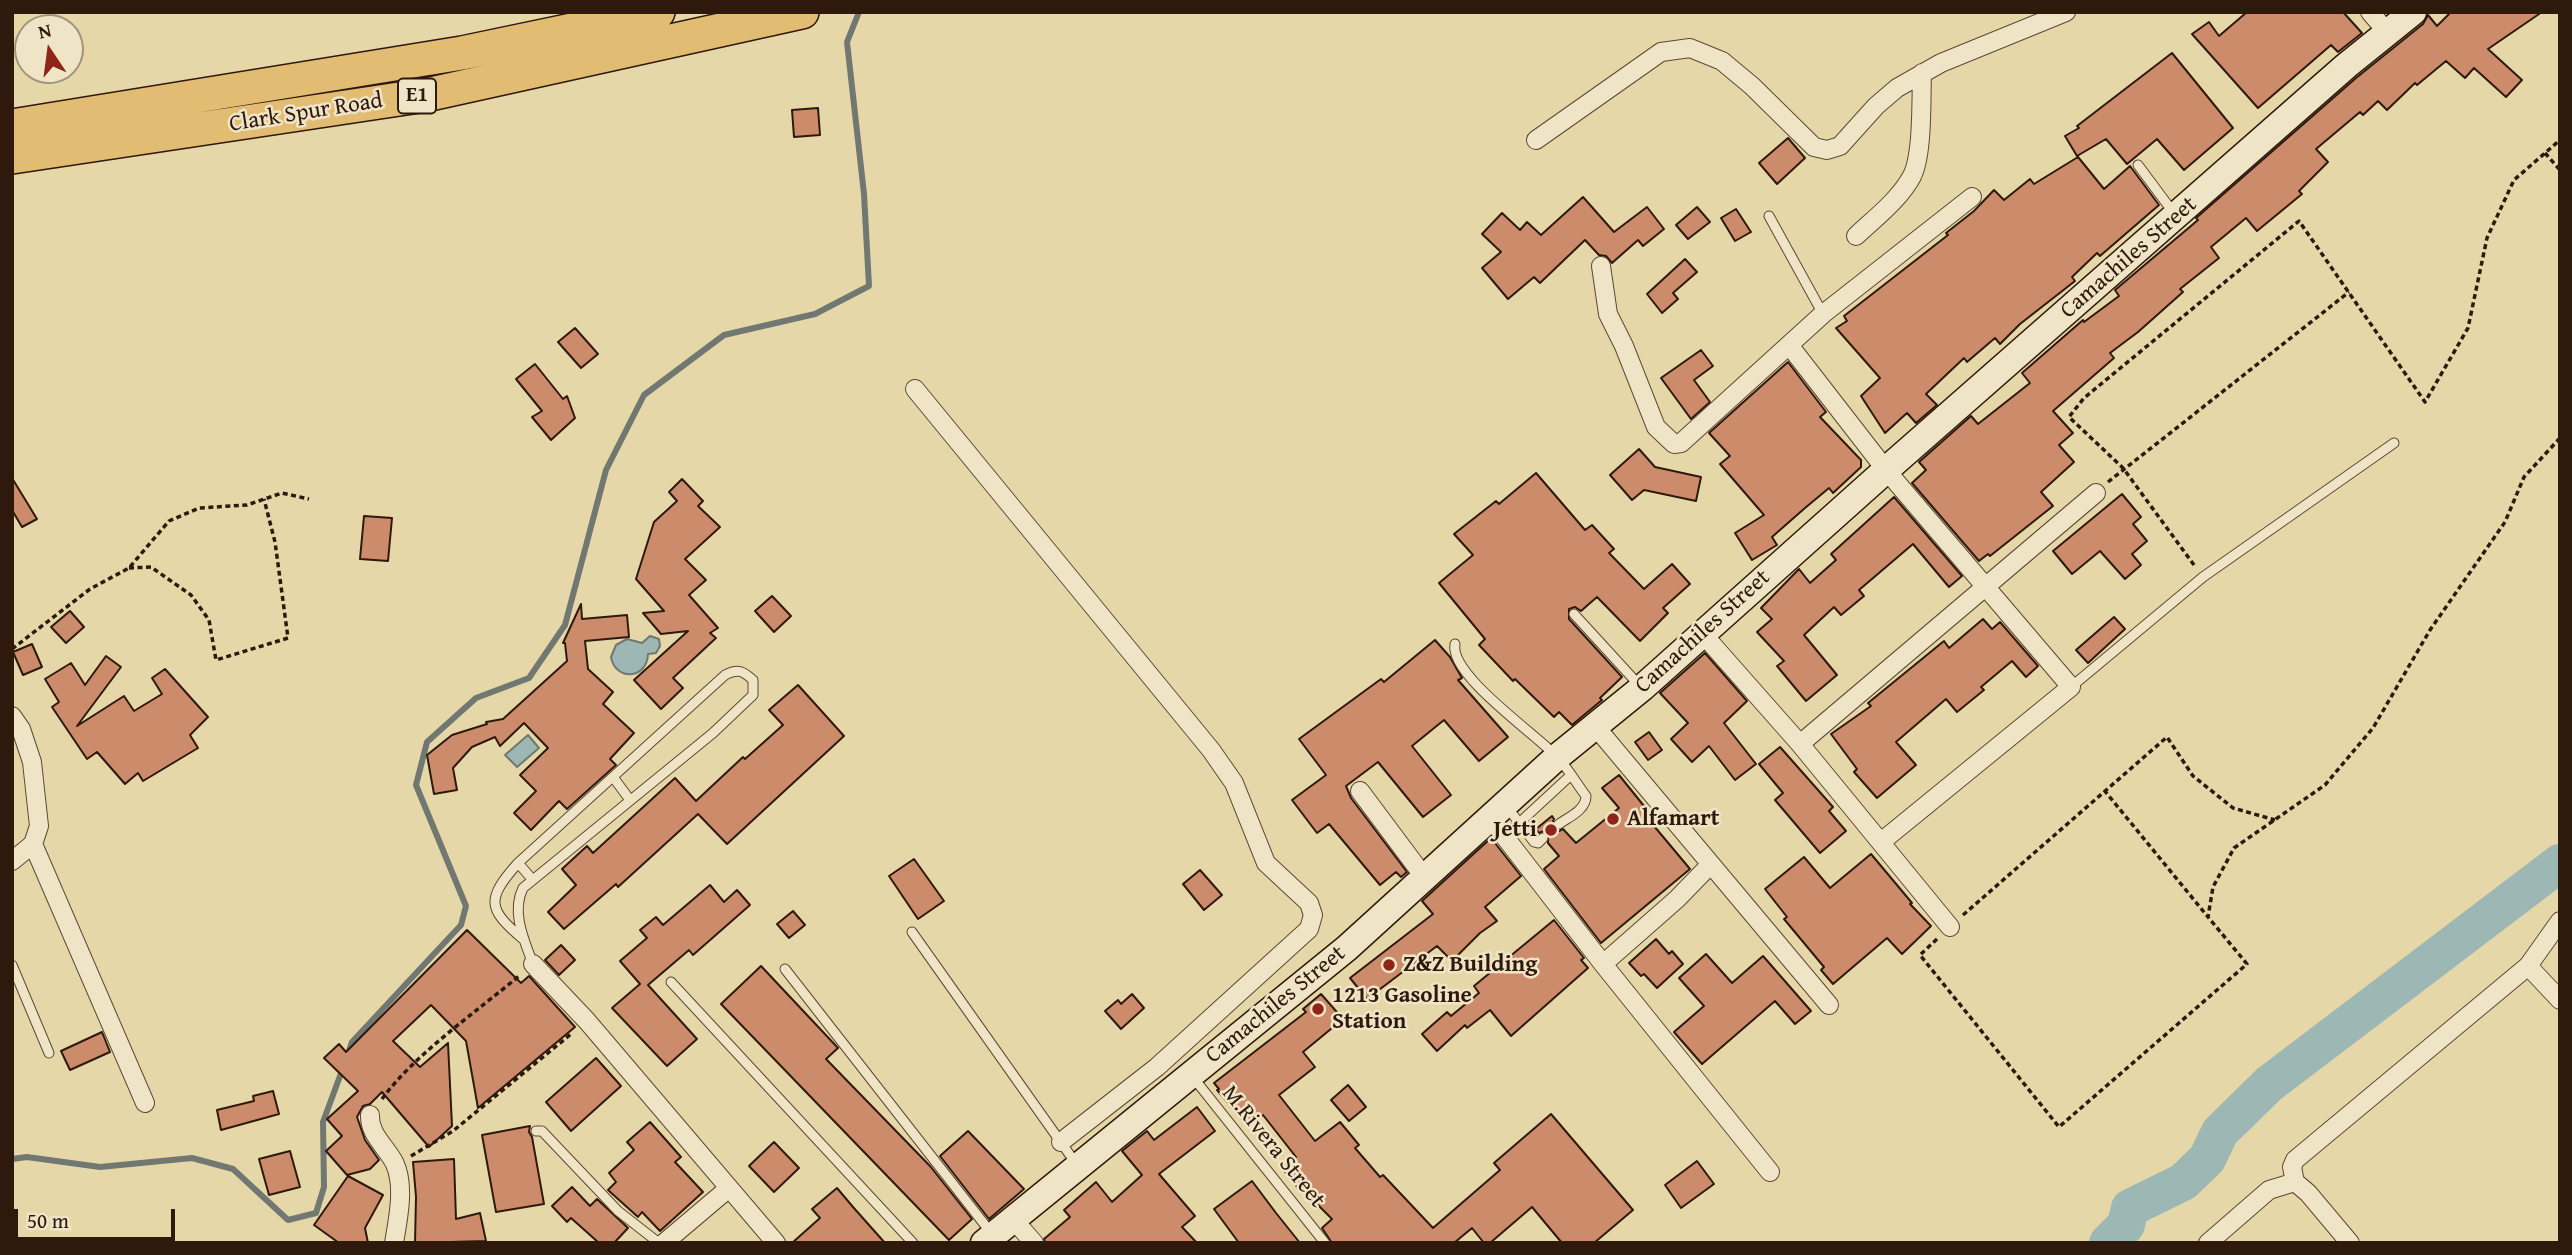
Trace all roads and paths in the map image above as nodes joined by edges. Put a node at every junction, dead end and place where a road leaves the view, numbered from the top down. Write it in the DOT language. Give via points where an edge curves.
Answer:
graph roads {
  1 [pos="658,12"];
  2 [pos="802,12"];
  3 [pos="2066,12"];
  4 [pos="2370,12"];
  5 [pos="2413,12"];
  6 [pos="2388,33"];
  7 [pos="1922,73"];
  8 [pos="12,126"];
  9 [pos="1535,140"];
  10 [pos="2560,140"];
  11 [pos="2545,153"];
  12 [pos="17,157"];
  13 [pos="2138,165"];
  14 [pos="2560,170"];
  15 [pos="1972,197"];
  16 [pos="1769,216"];
  17 [pos="2176,216"];
  18 [pos="1856,236"];
  19 [pos="1601,266"];
  20 [pos="2350,292"];
  21 [pos="1823,314"];
  22 [pos="1789,345"];
  23 [pos="915,389"];
  24 [pos="2560,438"];
  25 [pos="2394,443"];
  26 [pos="2123,468"];
  27 [pos="1886,470"];
  28 [pos="2096,493"];
  29 [pos="264,499"];
  30 [pos="309,499"];
  31 [pos="129,568"];
  32 [pos="2203,578"];
  33 [pos="1985,586"];
  34 [pos="1574,614"];
  35 [pos="1702,633"];
  36 [pos="1455,644"];
  37 [pos="12,649"];
  38 [pos="2071,687"];
  39 [pos="1642,688"];
  40 [pos="12,716"];
  41 [pos="1595,726"];
  42 [pos="1800,744"];
  43 [pos="1564,766"];
  44 [pos="613,777"];
  45 [pos="2104,790"];
  46 [pos="1360,791"];
  47 [pos="630,800"];
  48 [pos="1505,821"];
  49 [pos="2275,821"];
  50 [pos="1559,824"];
  51 [pos="1544,838"];
  52 [pos="1881,842"];
  53 [pos="33,844"];
  54 [pos="12,861"];
  55 [pos="518,863"];
  56 [pos="1710,865"];
  57 [pos="1425,878"];
  58 [pos="532,879"];
  59 [pos="2208,917"];
  60 [pos="2560,921"];
  61 [pos="1950,927"];
  62 [pos="912,932"];
  63 [pos="523,939"];
  64 [pos="533,964"];
  65 [pos="1603,964"];
  66 [pos="12,965"];
  67 [pos="2528,966"];
  68 [pos="785,970"];
  69 [pos="671,982"];
  70 [pos="2560,1000"];
  71 [pos="1829,1005"];
  72 [pos="587,1021"];
  73 [pos="49,1053"];
  74 [pos="1191,1074"];
  75 [pos="145,1103"];
  76 [pos="370,1115"];
  77 [pos="536,1132"];
  78 [pos="1060,1142"];
  79 [pos="396,1166"];
  80 [pos="1078,1167"];
  81 [pos="1770,1172"];
  82 [pos="729,1188"];
  83 [pos="2301,1188"];
  84 [pos="997,1232"];
  85 [pos="394,1243"];
  86 [pos="662,1243"];
  87 [pos="776,1243"];
  88 [pos="913,1243"];
  89 [pos="1034,1243"];
  90 [pos="1325,1243"];
  91 [pos="2208,1243"];
  92 [pos="2350,1243"];
  1 -- 8 [label="highway, Clark Spur Road / E1" via="462,54"];
  2 -- 12 [label="highway, Clark Spur Road / E1" via="426,95"];
  3 -- 7 [label="street"];
  4 -- 6 [label="street"];
  5 -- 6 [label="street, Camachiles Street"];
  6 -- 17 [label="street, Camachiles Street"];
  7 -- 9 [label="street" via="1876,106 1840,146 1827,150 1814,147 1722,61 1690,48 1661,52"];
  7 -- 18 [label="street" via="1912,176"];
  10 -- 11 [label="path"];
  11 -- 14 [label="path"];
  11 -- 20 [label="path" via="2514,180 2487,238 2468,328 2425,402"];
  13 -- 17 [label="lane"];
  15 -- 21 [label="street"];
  16 -- 21 [label="lane"];
  17 -- 27 [label="street, Camachiles Street"];
  19 -- 22 [label="street" via="1608,314 1657,427 1674,444 1681,443"];
  20 -- 26 [label="path"];
  20 -- 26 [label="path" via="2299,221 2084,398 2069,417"];
  21 -- 22 [label="street"];
  22 -- 27 [label="street"];
  23 -- 78 [label="street" via="1211,750 1234,783 1266,863 1309,903 1312,915 1309,929 1167,1058"];
  24 -- 49 [label="path" via="2524,477 2505,522 2430,630 2373,728 2325,785"];
  25 -- 32 [label="lane"];
  26 -- 28 [label="path"];
  26 -- 32 [label="path"];
  27 -- 33 [label="street"];
  27 -- 35 [label="street, Camachiles Street"];
  28 -- 33 [label="street"];
  29 -- 30 [label="path" via="282,494"];
  29 -- 31 [label="path" via="247,505 199,508 169,521"];
  29 -- 31 [label="path" via="275,542 288,638 216,660 209,620 191,594 151,567"];
  31 -- 37 [label="path" via="90,589"];
  32 -- 38 [label="lane"];
  33 -- 38 [label="street"];
  33 -- 42 [label="street"];
  34 -- 39 [label="lane"];
  35 -- 39 [label="street, Camachiles Street"];
  35 -- 42 [label="street"];
  36 -- 43 [label="lane" via="1457,660 1482,691"];
  38 -- 52 [label="street"];
  39 -- 41 [label="street, Camachiles Street"];
  40 -- 53 [label="street" via="32,762 39,826"];
  41 -- 43 [label="street, Camachiles Street"];
  41 -- 56 [label="street"];
  42 -- 52 [label="street"];
  43 -- 48 [label="street, Camachiles Street"];
  43 -- 50 [label="lane" via="1586,796 1586,803"];
  44 -- 47 [label="lane"];
  44 -- 47 [label="lane" via="725,675 743,671 753,680 753,695"];
  44 -- 55 [label="lane"];
  45 -- 49 [label="path" via="2167,737 2193,776 2232,808"];
  45 -- 59 [label="path"];
  45 -- 61 [label="path"];
  46 -- 57 [label="street"];
  47 -- 58 [label="lane"];
  48 -- 51 [label="lane" via="1534,842"];
  48 -- 57 [label="street, Camachiles Street"];
  48 -- 65 [label="street"];
  49 -- 59 [label="path" via="2234,848 2213,887"];
  52 -- 61 [label="street"];
  53 -- 54 [label="street"];
  53 -- 75 [label="street"];
  55 -- 58 [label="lane"];
  55 -- 63 [label="lane" via="504,879 495,905 502,922"];
  56 -- 65 [label="street"];
  56 -- 71 [label="street"];
  57 -- 74 [label="street, Camachiles Street" via="1347,948"];
  58 -- 63 [label="lane" via="519,897"];
  59 -- 61 [label="path" via="2246,964 2059,1127 1920,955"];
  60 -- 67 [label="street"];
  62 -- 78 [label="lane"];
  63 -- 64 [label="lane"];
  64 -- 72 [label="street"];
  64 -- 76 [label="path" via="425,1055 390,1088"];
  65 -- 81 [label="street"];
  66 -- 73 [label="lane"];
  67 -- 70 [label="street"];
  67 -- 83 [label="street" via="2295,1160 2292,1167"];
  68 -- 84 [label="lane"];
  69 -- 88 [label="lane"];
  72 -- 79 [label="path" via="453,1131"];
  72 -- 82 [label="street"];
  74 -- 80 [label="street, Camachiles Street"];
  74 -- 90 [label="lane, M.Rivera Street"];
  76 -- 79 [label="street" via="373,1132"];
  77 -- 86 [label="lane" via="542,1131 618,1211"];
  78 -- 80 [label="lane"];
  79 -- 85 [label="street" via="400,1208"];
  80 -- 84 [label="street, Camachiles Street"];
  82 -- 86 [label="street"];
  82 -- 87 [label="street"];
  83 -- 91 [label="street" via="2269,1190"];
  83 -- 92 [label="street"];
  84 -- 89 [label="street"];
}
